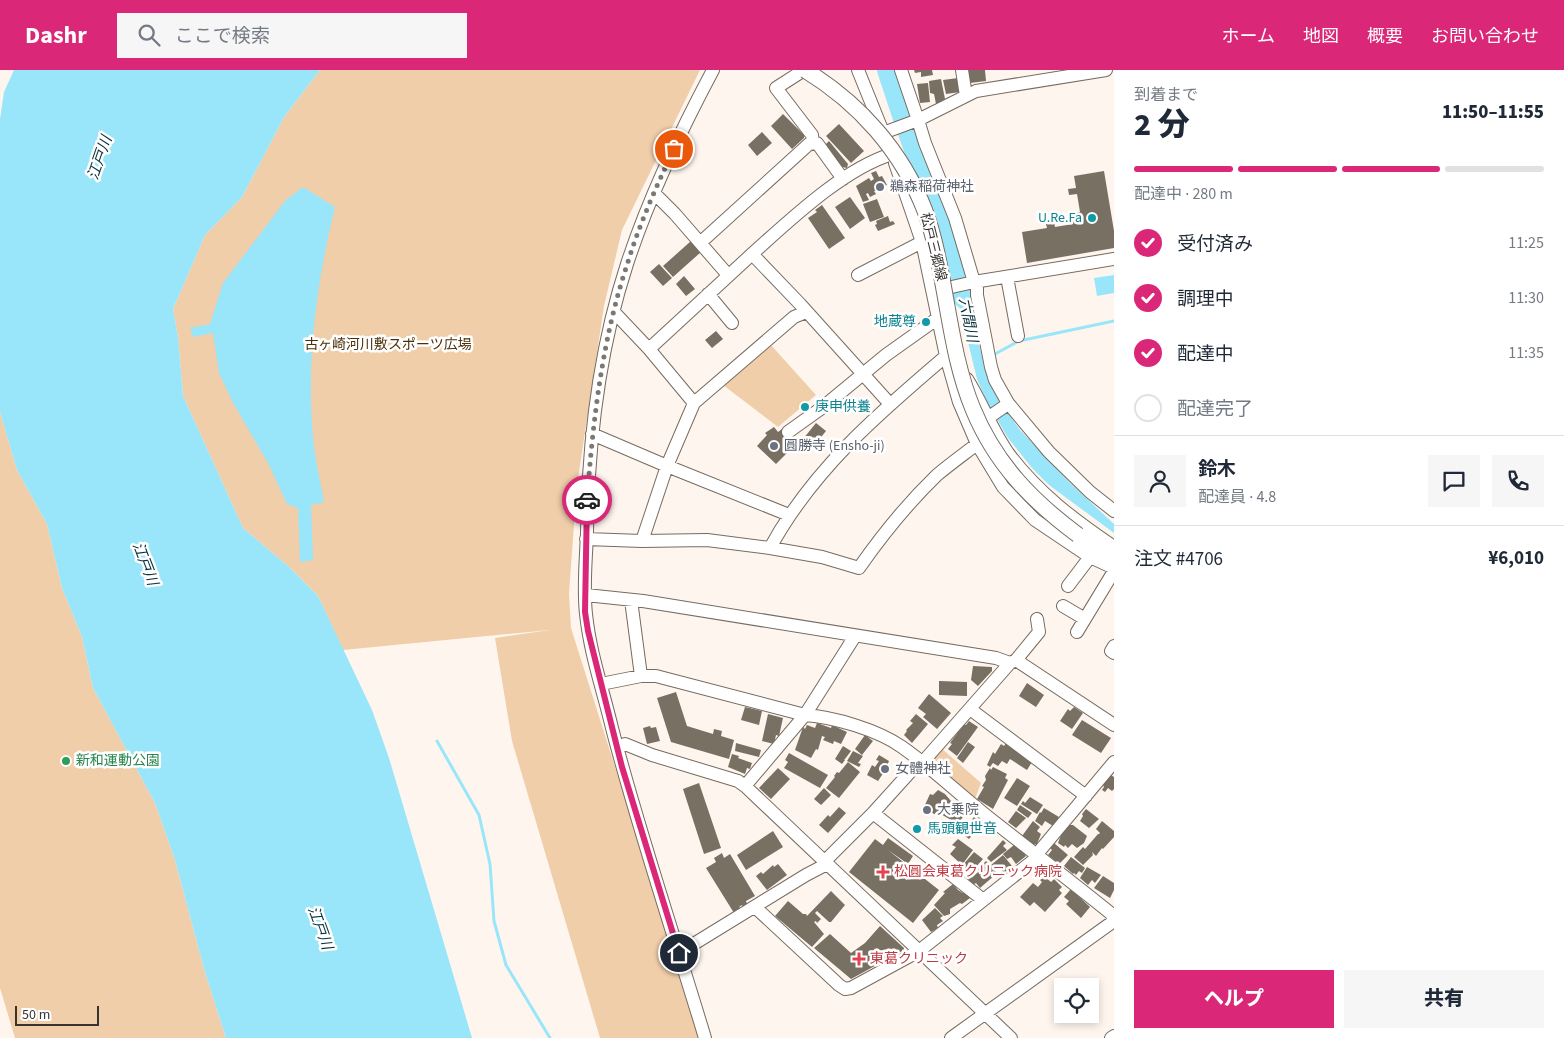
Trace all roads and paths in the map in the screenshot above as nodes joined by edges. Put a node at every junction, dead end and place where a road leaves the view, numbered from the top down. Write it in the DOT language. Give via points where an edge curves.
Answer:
graph roads {
  1 [pos="713,70"];
  2 [pos="805,70"];
  3 [pos="858,70"];
  4 [pos="901,70"];
  5 [pos="962,70"];
  6 [pos="1106,70"];
  7 [pos="966,96"];
  8 [pos="917,121"];
  9 [pos="886,132"];
  10 [pos="813,143"];
  11 [pos="892,154"];
  12 [pos="843,180"];
  13 [pos="654,193"];
  14 [pos="922,242"];
  15 [pos="700,243"];
  16 [pos="752,254"];
  17 [pos="1114,259"];
  18 [pos="728,275"];
  19 [pos="858,275"];
  20 [pos="1007,277"];
  21 [pos="975,282"];
  22 [pos="933,292"];
  23 [pos="708,294"];
  24 [pos="614,312"];
  25 [pos="806,312"];
  26 [pos="938,318"];
  27 [pos="732,322"];
  28 [pos="1018,336"];
  29 [pos="648,348"];
  30 [pos="947,361"];
  31 [pos="862,374"];
  32 [pos="694,403"];
  33 [pos="890,404"];
  34 [pos="1008,404"];
  35 [pos="988,419"];
  36 [pos="971,429"];
  37 [pos="788,432"];
  38 [pos="592,434"];
  39 [pos="978,444"];
  40 [pos="666,466"];
  41 [pos="1114,511"];
  42 [pos="789,515"];
  43 [pos="586,539"];
  44 [pos="642,541"];
  45 [pos="1114,547"];
  46 [pos="770,548"];
  47 [pos="1090,557"];
  48 [pos="1114,558"];
  49 [pos="1114,570"];
  50 [pos="1068,586"];
  51 [pos="586,595"];
  52 [pos="631,600"];
  53 [pos="1063,606"];
  54 [pos="1037,619"];
  55 [pos="1085,619"];
  56 [pos="1077,632"];
  57 [pos="855,636"];
  58 [pos="1114,646"];
  59 [pos="1114,653"];
  60 [pos="1013,662"];
  61 [pos="642,676"];
  62 [pos="601,684"];
  63 [pos="970,709"];
  64 [pos="805,715"];
  65 [pos="1114,725"];
  66 [pos="617,747"];
  67 [pos="921,762"];
  68 [pos="1114,762"];
  69 [pos="745,786"];
  70 [pos="1086,796"];
  71 [pos="873,813"];
  72 [pos="1038,855"];
  73 [pos="826,862"];
  74 [pos="982,899"];
  75 [pos="755,907"];
  76 [pos="1114,917"];
  77 [pos="919,951"];
  78 [pos="679,953"];
  79 [pos="984,1013"];
  80 [pos="1114,1036"];
  81 [pos="705,1038"];
  82 [pos="951,1038"];
  83 [pos="1011,1038"];
  84 [pos="1111,1038"];
  1 -- 13 [label="street"];
  2 -- 10 [label="street" via="776,88 812,134"];
  2 -- 48 [label="main road, 松戸三郷線, bridge" via="856,108 901,161 934,238 958,362 973,409 993,449 1020,485 1061,522"];
  3 -- 9 [label="street"];
  4 -- 8 [label="street"];
  5 -- 7 [label="street"];
  6 -- 7 [label="street" via="976,91"];
  7 -- 8 [label="street"];
  8 -- 9 [label="street"];
  8 -- 21 [label="street" via="955,218"];
  9 -- 11 [label="street"];
  10 -- 12 [label="street" via="817,143"];
  10 -- 15 [label="street"];
  11 -- 12 [label="street" via="871,161"];
  11 -- 14 [label="street"];
  12 -- 16 [label="street" via="803,208"];
  13 -- 15 [label="street"];
  13 -- 24 [label="street" via="626,266"];
  14 -- 19 [label="street"];
  14 -- 22 [label="street"];
  15 -- 18 [label="street"];
  16 -- 18 [label="street"];
  16 -- 25 [label="street"];
  17 -- 20 [label="street"];
  18 -- 23 [label="street"];
  20 -- 21 [label="street"];
  20 -- 28 [label="street"];
  21 -- 22 [label="street"];
  21 -- 34 [label="street" via="989,357"];
  22 -- 26 [label="street"];
  23 -- 27 [label="street"];
  23 -- 29 [label="street"];
  24 -- 29 [label="street"];
  24 -- 38 [label="street"];
  25 -- 31 [label="street"];
  25 -- 32 [label="street" via="794,317"];
  26 -- 30 [label="street"];
  26 -- 31 [label="street"];
  29 -- 32 [label="street"];
  30 -- 33 [label="street"];
  30 -- 35 [label="street" via="967,379"];
  30 -- 36 [label="street"];
  31 -- 33 [label="street"];
  31 -- 37 [label="street"];
  32 -- 40 [label="street"];
  33 -- 42 [label="street" via="851,440"];
  34 -- 35 [label="street"];
  34 -- 41 [label="street" via="1049,452"];
  35 -- 36 [label="street"];
  35 -- 45 [label="street" via="1007,451 1045,496"];
  36 -- 39 [label="street"];
  38 -- 40 [label="street"];
  38 -- 43 [label="street"];
  39 -- 46 [label="street" via="927,486 859,568 822,557"];
  39 -- 47 [label="street" via="1003,487 1035,520"];
  40 -- 42 [label="street"];
  40 -- 44 [label="street"];
  42 -- 46 [label="street"];
  43 -- 44 [label="street"];
  43 -- 51 [label="street"];
  44 -- 46 [label="street" via="707,540"];
  47 -- 49 [label="street"];
  47 -- 50 [label="street"];
  49 -- 55 [label="street"];
  51 -- 52 [label="street"];
  51 -- 62 [label="street" via="588,631"];
  52 -- 57 [label="street"];
  52 -- 61 [label="street"];
  53 -- 55 [label="street"];
  54 -- 60 [label="street" via="1039,632"];
  55 -- 56 [label="street"];
  57 -- 60 [label="street"];
  57 -- 64 [label="street"];
  58 -- 59 [label="street" via="1111,651"];
  60 -- 63 [label="street"];
  60 -- 65 [label="street"];
  61 -- 62 [label="street"];
  61 -- 64 [label="street" via="656,676"];
  62 -- 66 [label="street"];
  63 -- 67 [label="street"];
  63 -- 70 [label="street"];
  64 -- 67 [label="street" via="880,734"];
  64 -- 69 [label="street"];
  66 -- 69 [label="street" via="625,744"];
  66 -- 78 [label="street"];
  67 -- 71 [label="street"];
  67 -- 72 [label="street"];
  68 -- 70 [label="street"];
  69 -- 73 [label="street"];
  70 -- 72 [label="street"];
  71 -- 73 [label="street"];
  71 -- 74 [label="street"];
  72 -- 74 [label="street"];
  72 -- 76 [label="street"];
  73 -- 75 [label="street"];
  73 -- 77 [label="street"];
  74 -- 77 [label="street"];
  75 -- 77 [label="street" via="845,988 851,988"];
  75 -- 78 [label="street"];
  76 -- 79 [label="street" via="1111,923"];
  77 -- 79 [label="street"];
  78 -- 81 [label="street"];
  79 -- 82 [label="street"];
  79 -- 83 [label="street"];
  80 -- 84 [label="street"];
}
